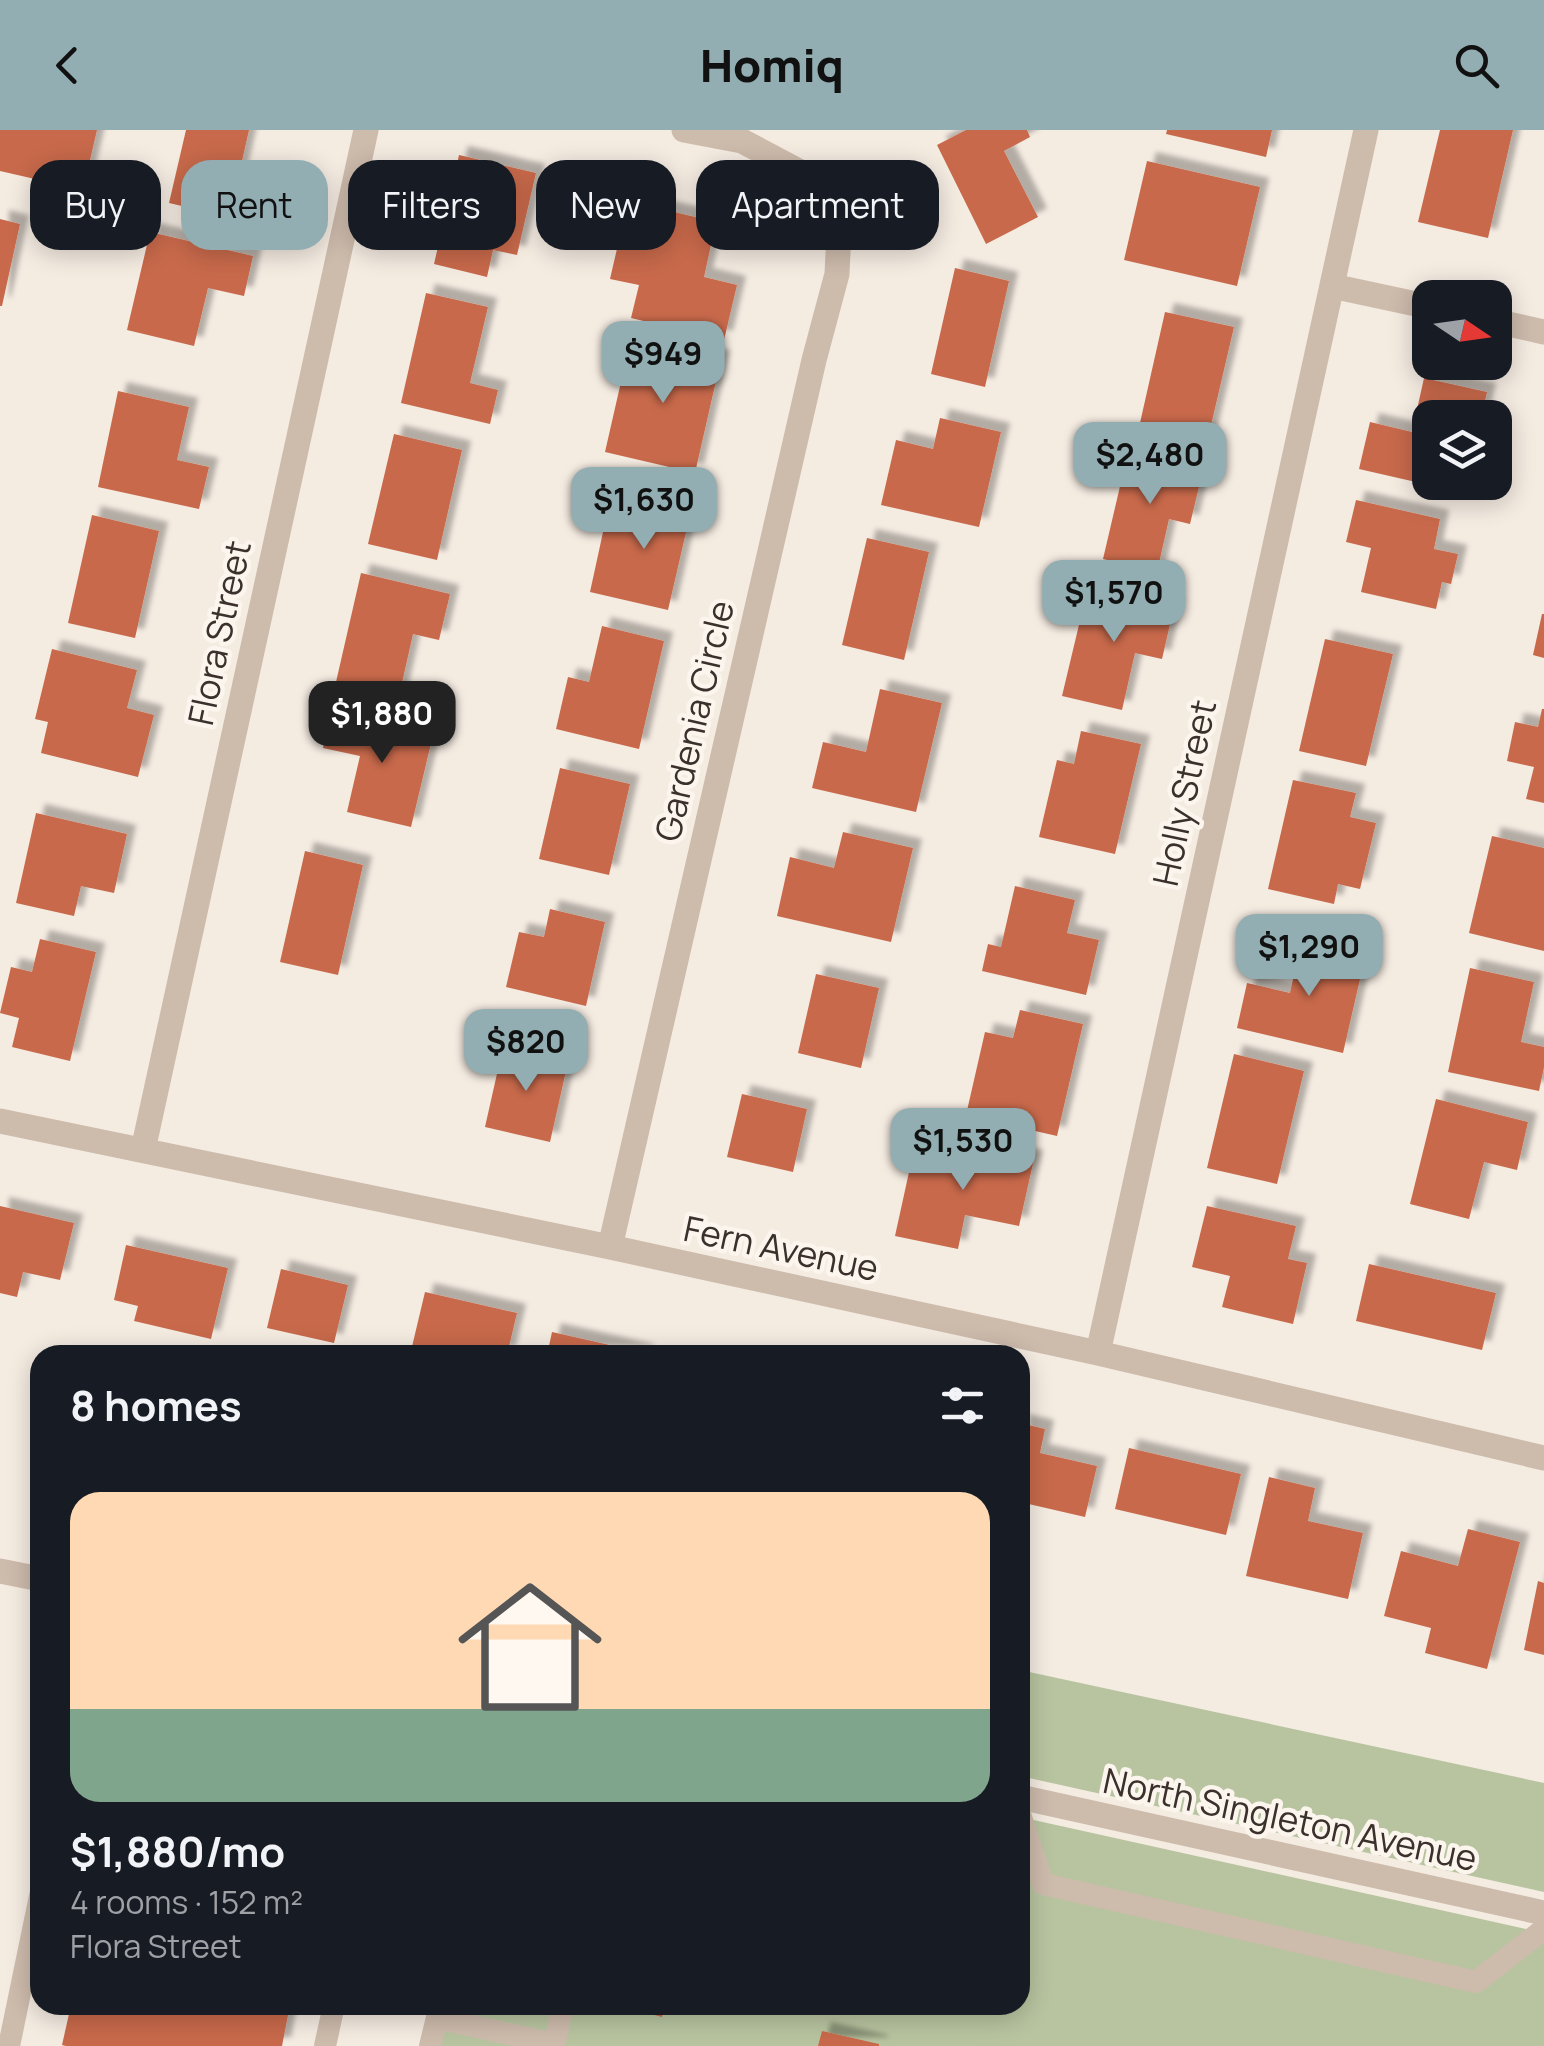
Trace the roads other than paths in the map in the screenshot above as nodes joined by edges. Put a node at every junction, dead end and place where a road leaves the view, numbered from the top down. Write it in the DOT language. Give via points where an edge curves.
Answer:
graph roads {
  1 [pos="366,130"];
  2 [pos="684,130"];
  3 [pos="1366,130"];
  4 [pos="1332,286"];
  5 [pos="1412,303"];
  6 [pos="1512,325"];
  7 [pos="1544,332"];
  8 [pos="0,1121"];
  9 [pos="143,1150"];
  10 [pos="610,1247"];
  11 [pos="1098,1353"];
  12 [pos="1544,1458"];
  13 [pos="0,1571"];
  14 [pos="30,1578"];
  15 [pos="1030,1799"];
  16 [pos="1030,1844"];
  17 [pos="1544,1912"];
  18 [pos="1544,1930"];
  19 [pos="30,1943"];
  20 [pos="332,2015"];
  21 [pos="437,2015"];
  22 [pos="449,2015"];
  23 [pos="561,2015"];
  24 [pos="554,2045"];
  25 [pos="8,2046"];
  26 [pos="324,2046"];
  27 [pos="430,2046"];
  1 -- 9 [label="street, Flora Street"];
  2 -- 10 [label="street, Gardenia Circle" via="742,142 808,176 840,210 837,274"];
  3 -- 4 [label="street, Holly Street"];
  4 -- 5 [label="street"];
  4 -- 11 [label="street, Holly Street"];
  6 -- 7 [label="street"];
  8 -- 9 [label="street, Fern Avenue"];
  9 -- 10 [label="street, Fern Avenue"];
  10 -- 11 [label="street, Fern Avenue"];
  11 -- 12 [label="street, Fern Avenue"];
  13 -- 14 [label="street"];
  15 -- 17 [label="street, North Singleton Avenue"];
  16 -- 18 [label="lane" via="1043,1884 1476,1982"];
  19 -- 25 [label="lane"];
  20 -- 26 [label="lane"];
  21 -- 27 [label="lane"];
  22 -- 24 [label="lane"];
  23 -- 24 [label="lane"];
}
